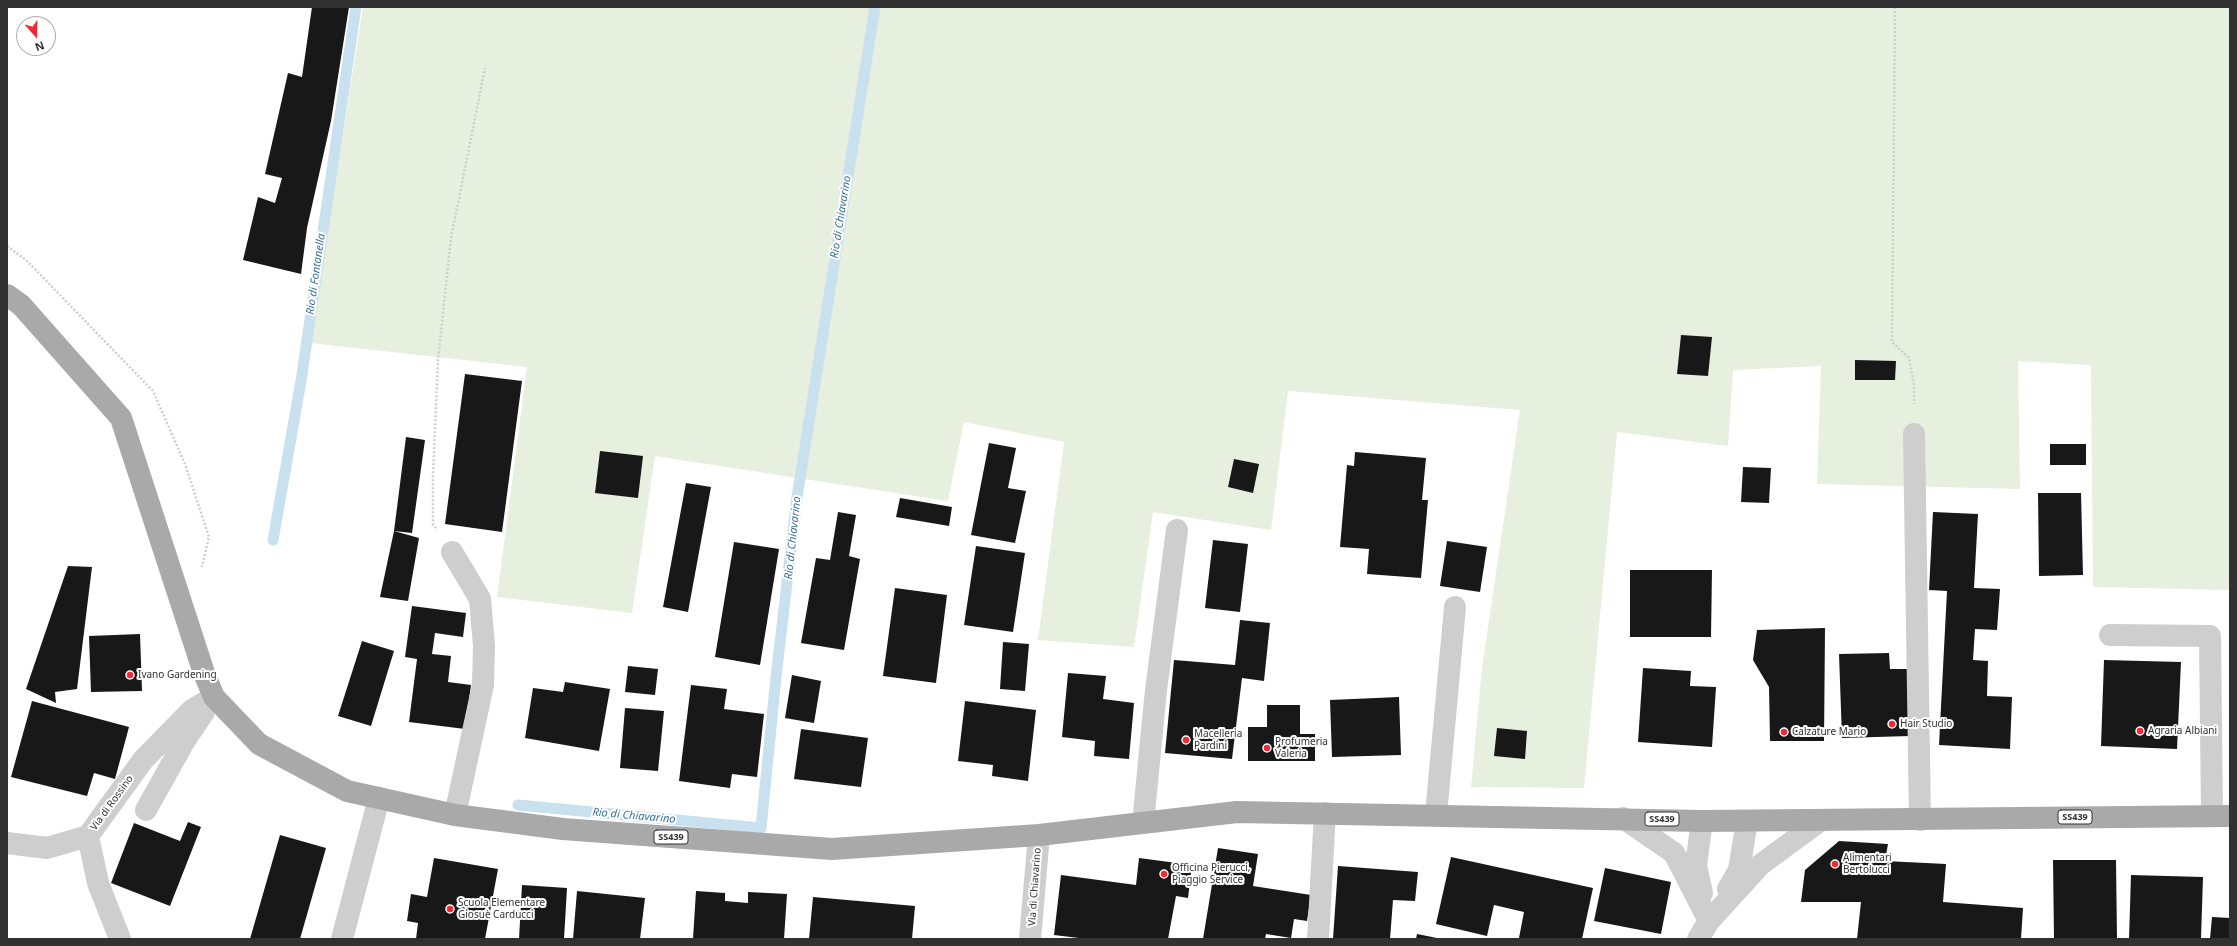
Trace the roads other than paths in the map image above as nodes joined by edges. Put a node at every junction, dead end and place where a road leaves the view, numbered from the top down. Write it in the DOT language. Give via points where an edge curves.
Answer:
graph roads {
  1 [pos="7,295"];
  2 [pos="1914,434"];
  3 [pos="1177,530"];
  4 [pos="452,552"];
  5 [pos="1455,607"];
  6 [pos="2110,635"];
  7 [pos="214,698"];
  8 [pos="379,798"];
  9 [pos="146,810"];
  10 [pos="1325,813"];
  11 [pos="455,815"];
  12 [pos="1436,815"];
  13 [pos="2221,816"];
  14 [pos="1623,818"];
  15 [pos="1747,820"];
  16 [pos="1920,820"];
  17 [pos="1702,821"];
  18 [pos="1820,821"];
  19 [pos="1143,823"];
  20 [pos="1039,835"];
  21 [pos="88,836"];
  22 [pos="7,843"];
  23 [pos="1703,930"];
  24 [pos="120,939"];
  25 [pos="342,939"];
  26 [pos="1030,939"];
  27 [pos="1318,939"];
  1 -- 7 [label="main road, SS439" via="21,305 121,418"];
  2 -- 16 [label="street"];
  3 -- 19 [label="street" via="1156,690"];
  4 -- 11 [label="street" via="480,599 484,646 483,685"];
  5 -- 12 [label="street"];
  6 -- 13 [label="street" via="2210,636"];
  7 -- 8 [label="main road, SS439" via="259,744 347,791"];
  7 -- 9 [label="street" via="186,740"];
  7 -- 21 [label="street, Via di Rossino" via="192,710 143,760"];
  8 -- 11 [label="main road, SS439"];
  8 -- 25 [label="street"];
  10 -- 12 [label="main road, SS439"];
  10 -- 19 [label="main road, SS439" via="1237,812"];
  10 -- 27 [label="street"];
  11 -- 20 [label="main road, SS439" via="563,829 832,849"];
  12 -- 14 [label="main road, SS439"];
  13 -- 16 [label="main road, SS439"];
  14 -- 17 [label="main road, SS439"];
  14 -- 23 [label="street" via="1674,853"];
  15 -- 17 [label="main road, SS439"];
  15 -- 18 [label="main road, SS439"];
  15 -- 23 [label="street" via="1739,870"];
  16 -- 18 [label="main road, SS439"];
  17 -- 23 [label="street" via="1696,865"];
  18 -- 23 [label="street" via="1760,865"];
  19 -- 20 [label="main road, SS439"];
  20 -- 26 [label="street, Via di Chiavarino"];
  21 -- 22 [label="street" via="47,848"];
  21 -- 24 [label="street, Via di Rossino" via="98,883"];
}
